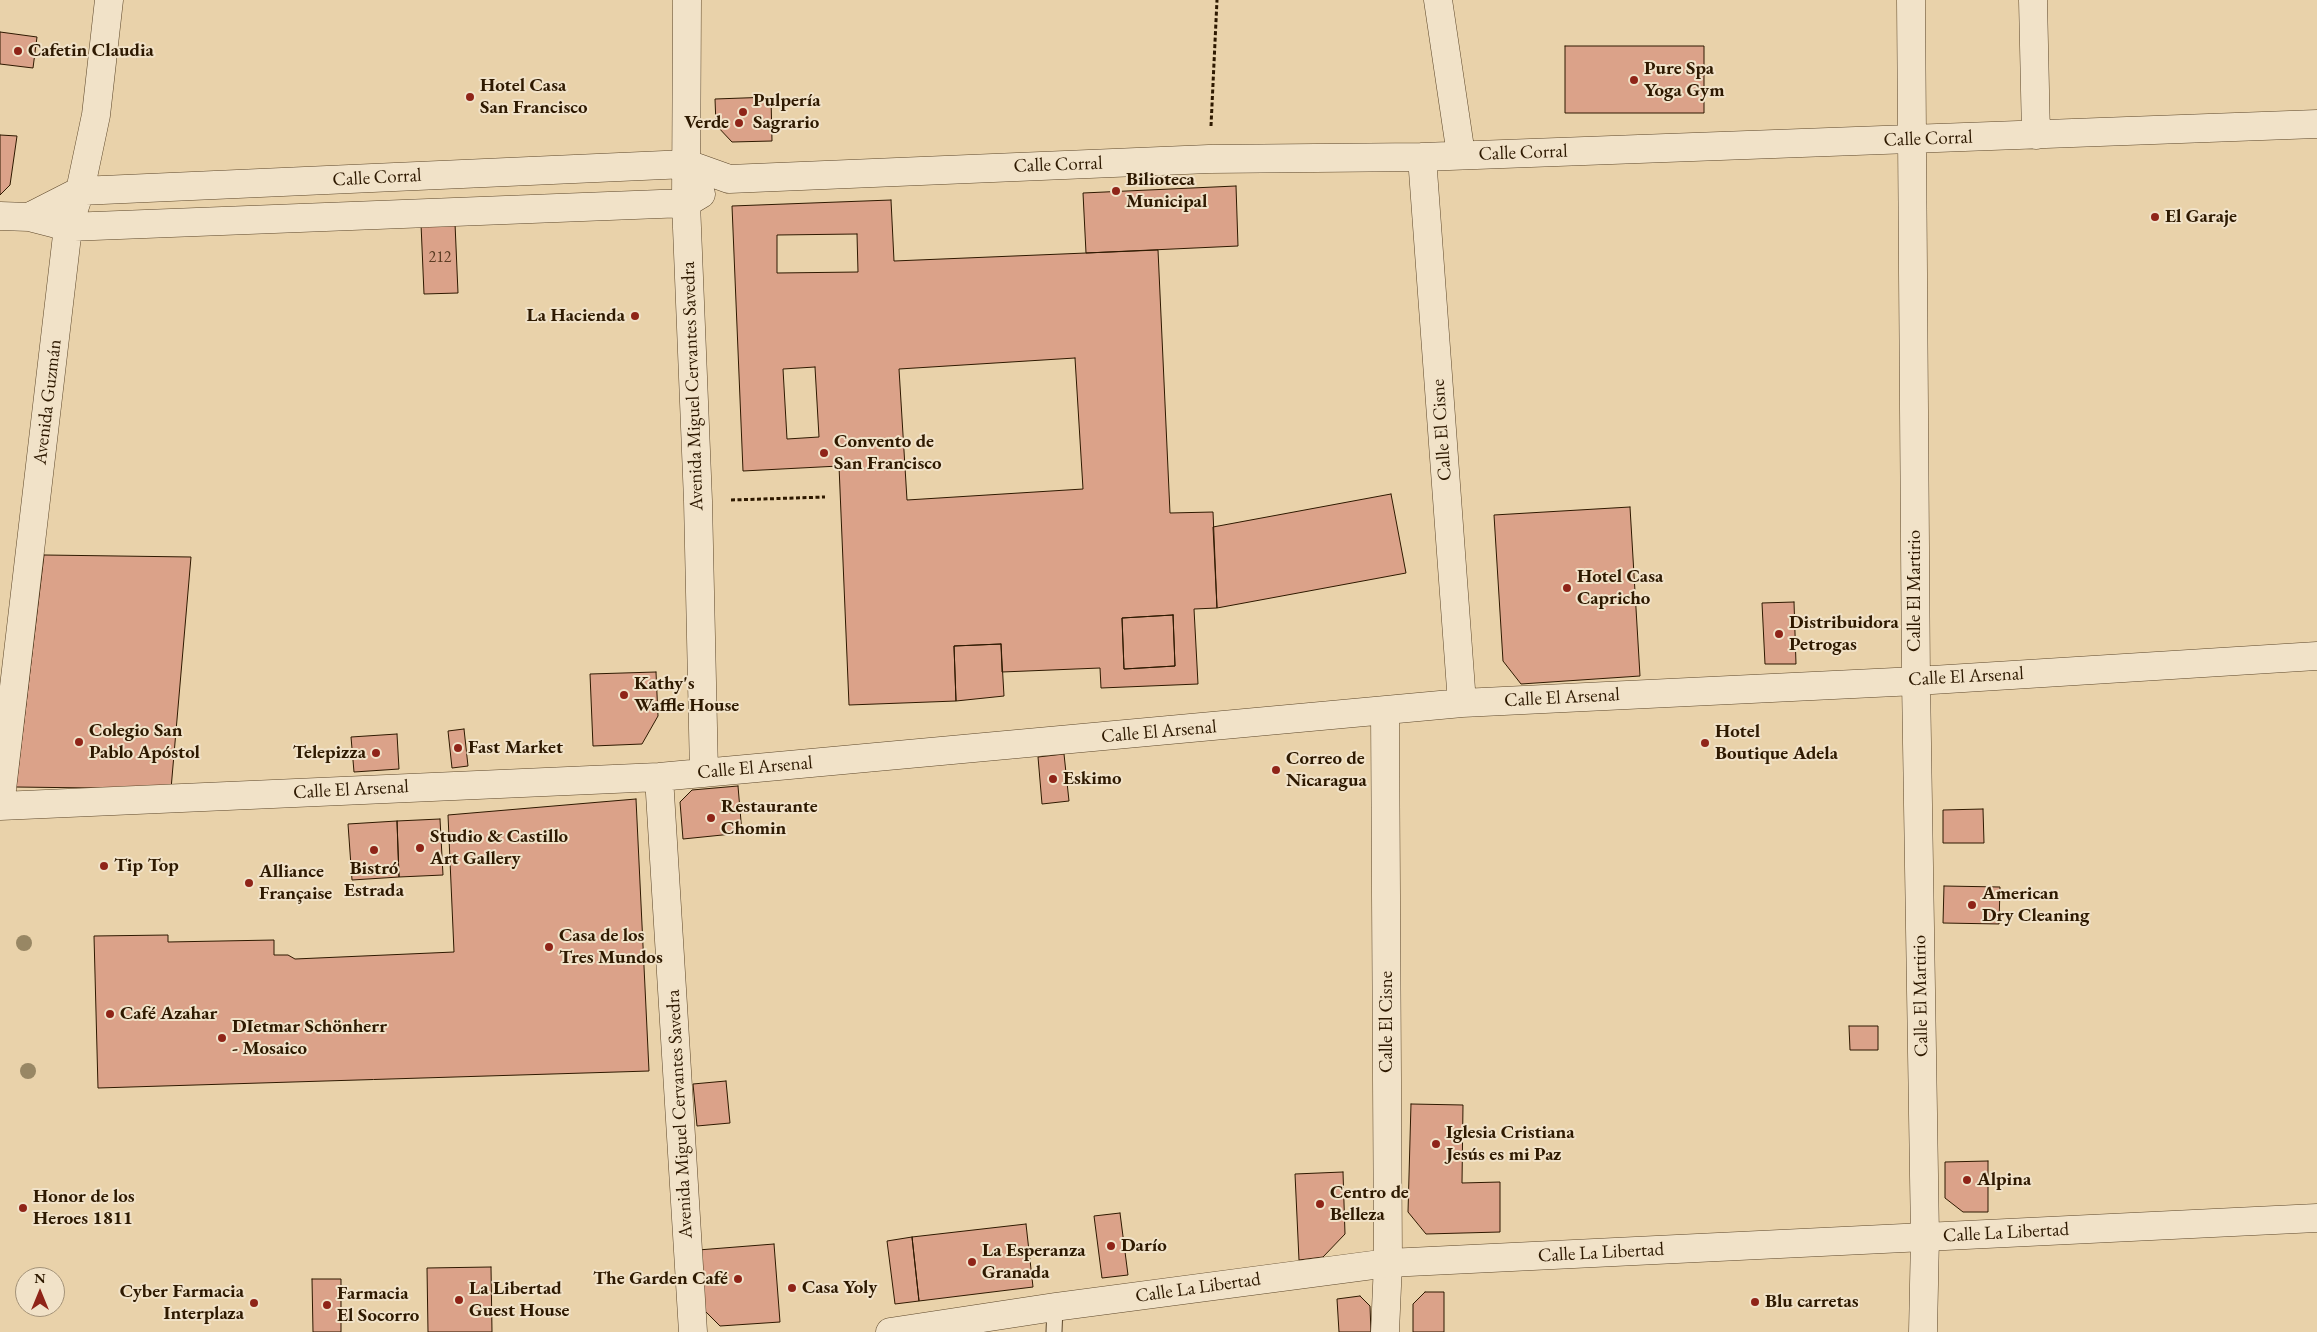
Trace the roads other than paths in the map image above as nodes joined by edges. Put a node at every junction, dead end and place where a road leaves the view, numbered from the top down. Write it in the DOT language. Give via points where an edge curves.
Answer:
graph roads {
  1 [pos="109,0"];
  2 [pos="686,0"];
  3 [pos="1438,0"];
  4 [pos="1911,0"];
  5 [pos="2033,0"];
  6 [pos="2317,124"];
  7 [pos="2036,135"];
  8 [pos="1913,140"];
  9 [pos="1461,155"];
  10 [pos="1422,157"];
  11 [pos="687,164"];
  12 [pos="729,179"];
  13 [pos="80,191"];
  14 [pos="686,203"];
  15 [pos="0,216"];
  16 [pos="29,217"];
  17 [pos="68,228"];
  18 [pos="2317,656"];
  19 [pos="1916,681"];
  20 [pos="1462,703"];
  21 [pos="1385,711"];
  22 [pos="704,773"];
  23 [pos="659,776"];
  24 [pos="0,806"];
  25 [pos="2317,1218"];
  26 [pos="1925,1237"];
  27 [pos="1388,1263"];
  28 [pos="1054,1319"];
  29 [pos="693,1332"];
  30 [pos="890,1332"];
  31 [pos="1385,1332"];
  32 [pos="1923,1332"];
  1 -- 13 [label="street, Avenida Guzmán" via="96,115"];
  2 -- 11 [label="street, Avenida Miguel Cervantes Savedra"];
  3 -- 9 [label="street"];
  4 -- 8 [label="street, Calle El Martirio"];
  5 -- 7 [label="street"];
  6 -- 7 [label="street, Calle Corral"];
  7 -- 8 [label="street, Calle Corral"];
  8 -- 9 [label="street, Calle Corral"];
  8 -- 19 [label="street, Calle El Martirio"];
  9 -- 10 [label="street, Calle Corral"];
  10 -- 12 [label="street, Calle Corral" via="1209,159"];
  10 -- 20 [label="street, Calle El Cisne"];
  11 -- 12 [label="street, Calle Corral"];
  11 -- 13 [label="street, Calle Corral"];
  11 -- 14 [label="street, Avenida Miguel Cervantes Savedra"];
  12 -- 14 [label="street, Calle Corral"];
  13 -- 16 [label="street, Calle Corral"];
  13 -- 17 [label="street, Avenida Guzmán"];
  14 -- 17 [label="street, Calle Corral"];
  14 -- 22 [label="street, Avenida Miguel Cervantes Savedra" via="698,501"];
  15 -- 16 [label="street, Calle Corral"];
  16 -- 17 [label="street, Calle Corral"];
  17 -- 24 [label="street, Avenida Guzmán"];
  18 -- 19 [label="street, Calle El Arsenal"];
  19 -- 20 [label="street, Calle El Arsenal"];
  19 -- 26 [label="street, Calle El Martirio"];
  20 -- 21 [label="street, Calle El Arsenal"];
  21 -- 22 [label="street, Calle El Arsenal"];
  21 -- 27 [label="street, Calle El Cisne"];
  22 -- 23 [label="street, Calle El Arsenal"];
  23 -- 24 [label="street, Calle El Arsenal"];
  23 -- 29 [label="street, Avenida Miguel Cervantes Savedra"];
  25 -- 26 [label="street, Calle La Libertad"];
  26 -- 27 [label="street, Calle La Libertad"];
  26 -- 32 [label="street, Calle El Martirio"];
  27 -- 28 [label="street, Calle La Libertad"];
  27 -- 31 [label="street, Calle El Cisne"];
  28 -- 30 [label="street, Calle La Libertad"];
}
